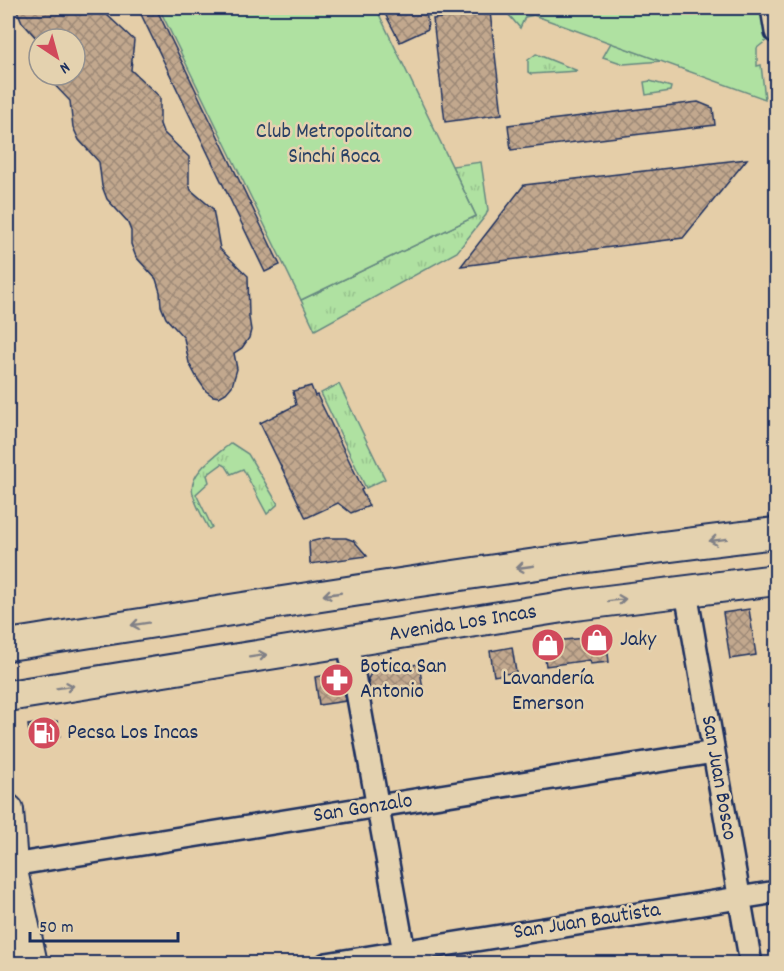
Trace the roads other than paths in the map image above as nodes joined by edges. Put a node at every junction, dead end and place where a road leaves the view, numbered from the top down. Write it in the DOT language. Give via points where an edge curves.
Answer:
graph roads {
  1 [pos="772,8"];
  2 [pos="777,32"];
  3 [pos="777,533"];
  4 [pos="568,560"];
  5 [pos="777,580"];
  6 [pos="686,592"];
  7 [pos="575,605"];
  8 [pos="348,642"];
  9 [pos="8,645"];
  10 [pos="8,696"];
  11 [pos="714,752"];
  12 [pos="378,806"];
  13 [pos="8,810"];
  14 [pos="9,866"];
  15 [pos="777,892"];
  16 [pos="740,898"];
  17 [pos="404,957"];
  18 [pos="32,963"];
  19 [pos="326,963"];
  20 [pos="751,963"];
  1 -- 2 [label="street"];
  3 -- 4 [label="main road, Avenida Los Incas, one-way"];
  4 -- 7 [label="main road"];
  4 -- 9 [label="main road, Avenida Los Incas, one-way"];
  5 -- 6 [label="main road, Avenida Los Incas"];
  7 -- 6 [label="main road, Avenida Los Incas, one-way"];
  6 -- 11 [label="street, San Juan Bosco"];
  7 -- 8 [label="main road, Avenida Los Incas"];
  10 -- 8 [label="main road, Avenida Los Incas, one-way"];
  8 -- 12 [label="street"];
  11 -- 12 [label="street, San Gonzalo"];
  11 -- 16 [label="street, San Juan Bosco"];
  12 -- 14 [label="street, San Gonzalo"];
  12 -- 17 [label="street"];
  13 -- 14 [label="main road"];
  14 -- 18 [label="main road"];
  15 -- 16 [label="street, San Juan Bautista"];
  16 -- 17 [label="street, San Juan Bautista"];
  16 -- 20 [label="street, San Juan Bosco"];
  17 -- 19 [label="street, San Juan Bautista"];
}
